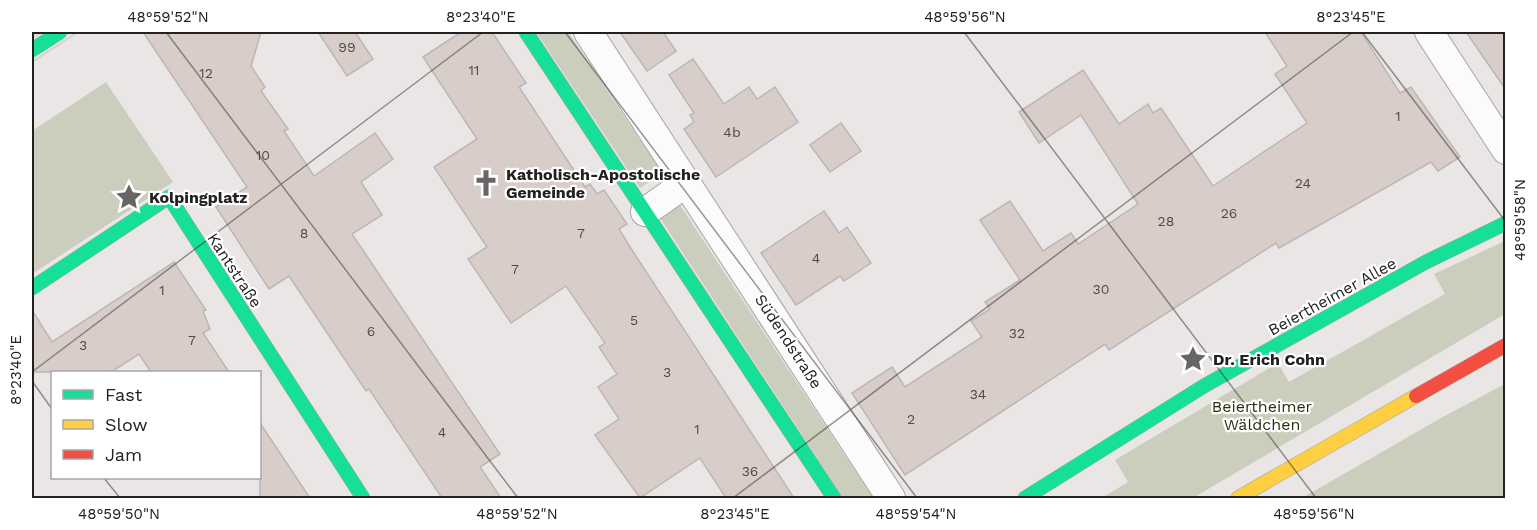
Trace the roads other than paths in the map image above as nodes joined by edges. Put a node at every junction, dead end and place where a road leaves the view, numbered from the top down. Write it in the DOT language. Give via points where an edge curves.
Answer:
graph roads {
  1 [pos="60,32"];
  2 [pos="526,32"];
  3 [pos="588,32"];
  4 [pos="1429,32"];
  5 [pos="32,50"];
  6 [pos="1506,150"];
  7 [pos="686,183"];
  8 [pos="645,212"];
  9 [pos="1506,223"];
  10 [pos="32,288"];
  11 [pos="1506,345"];
  12 [pos="363,498"];
  13 [pos="834,498"];
  14 [pos="891,498"];
  15 [pos="1025,498"];
  16 [pos="1238,498"];
  1 -- 5 [label="street"];
  2 -- 8 [label="street"];
  3 -- 7 [label="street, Südendstraße"];
  4 -- 6 [label="street"];
  7 -- 8 [label="street"];
  7 -- 14 [label="street, Südendstraße"];
  8 -- 13 [label="street"];
  9 -- 15 [label="street, Beiertheimer Allee" via="1426,262 1204,386"];
  10 -- 12 [label="street, Kantstraße" via="169,197"];
  11 -- 16 [label="street"];
}
